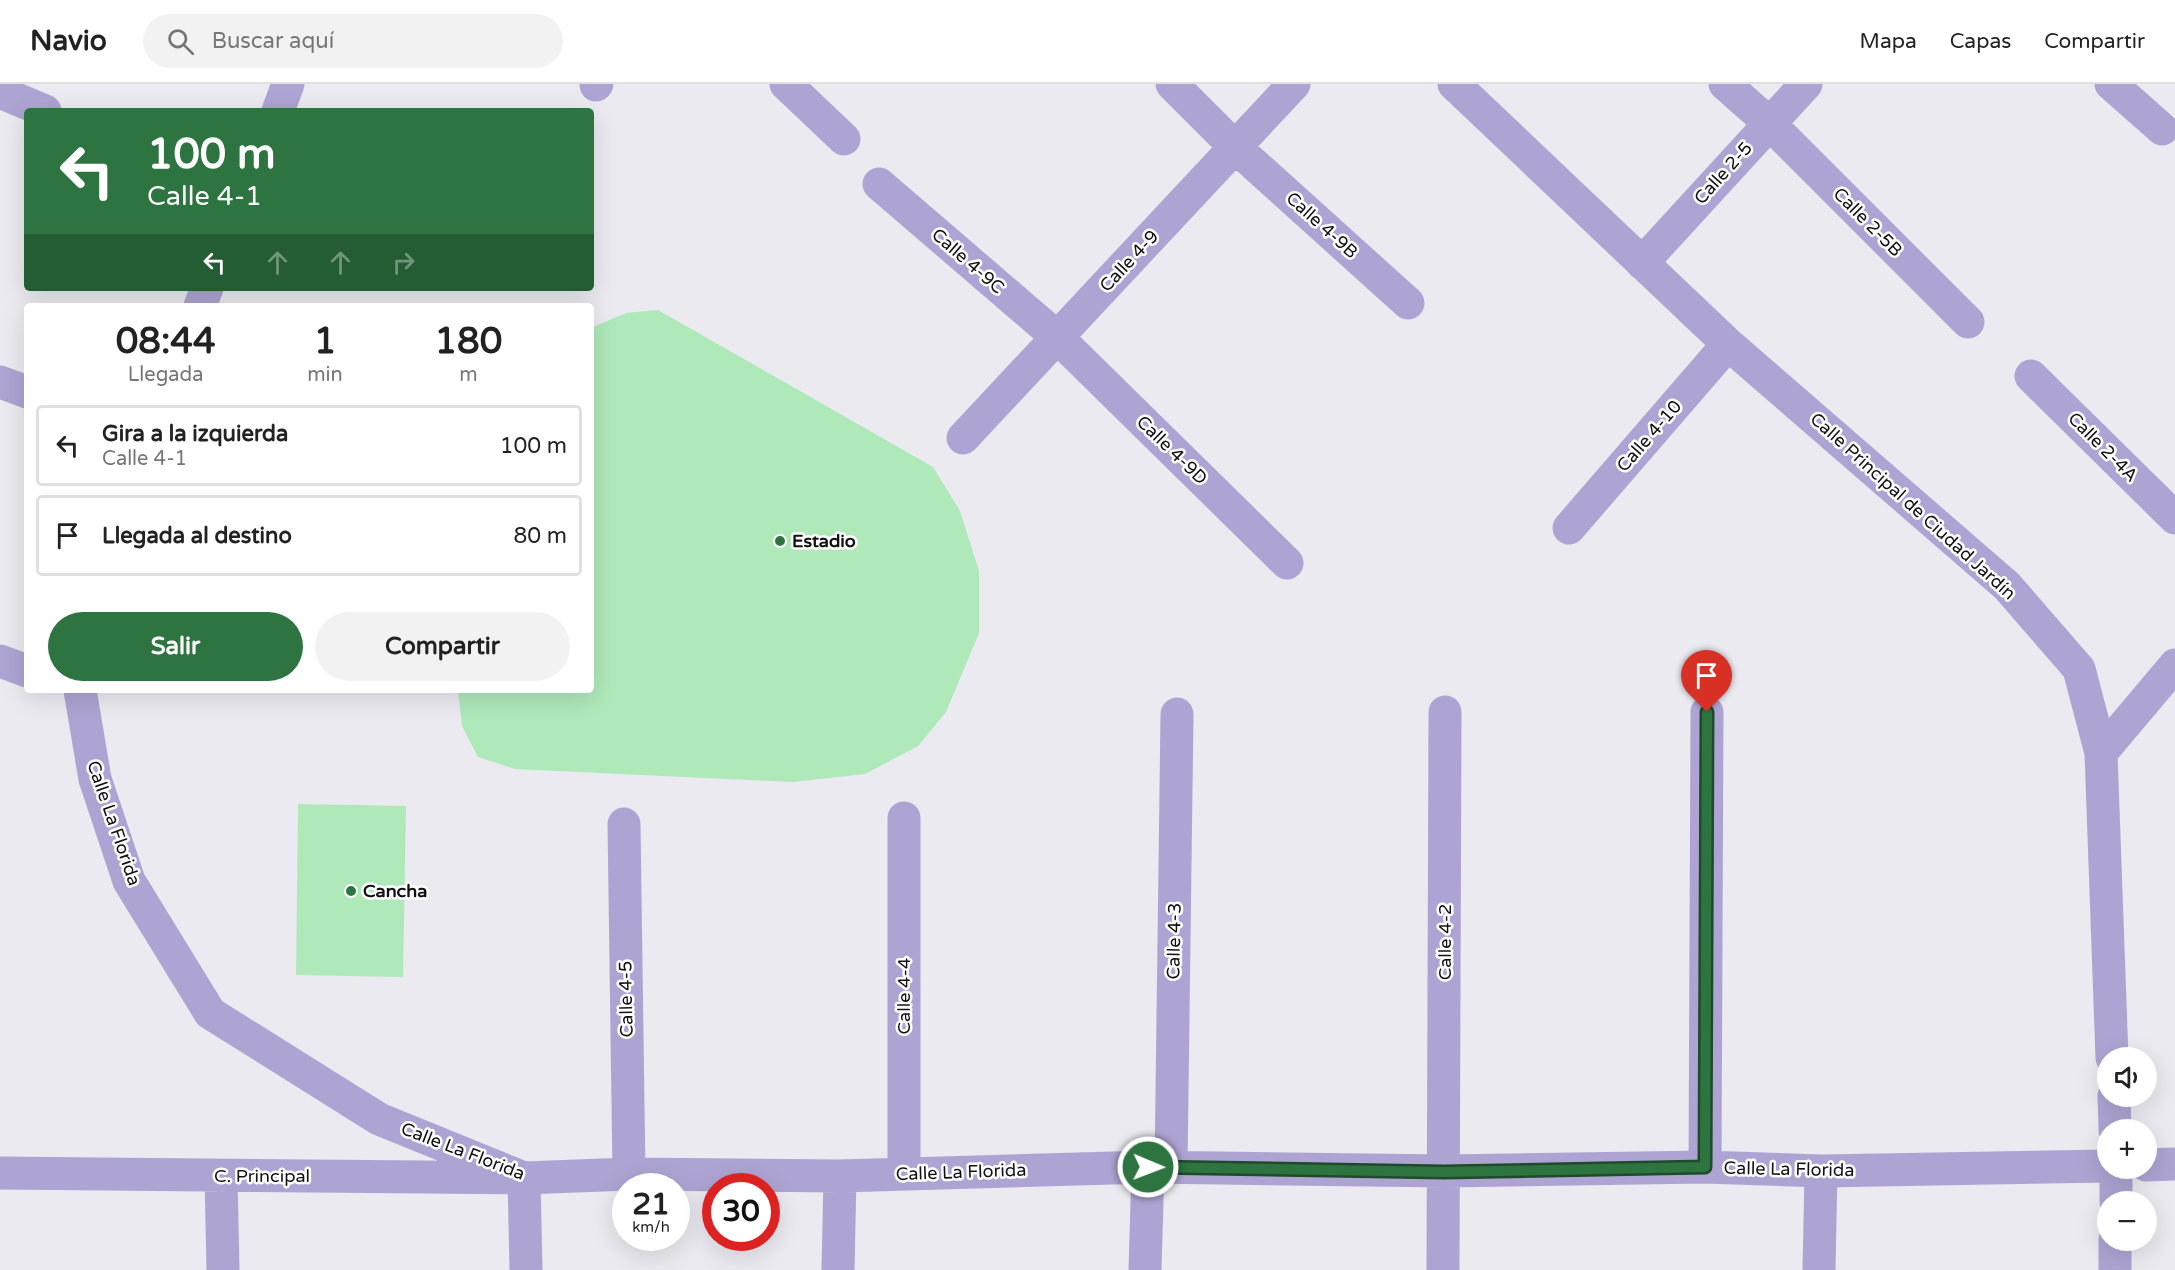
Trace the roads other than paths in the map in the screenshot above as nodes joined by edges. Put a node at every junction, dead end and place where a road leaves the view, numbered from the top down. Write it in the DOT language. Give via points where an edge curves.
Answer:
graph roads {
  1 [pos="288,84"];
  2 [pos="786,84"];
  3 [pos="1172,84"];
  4 [pos="1294,84"];
  5 [pos="1454,84"];
  6 [pos="1725,84"];
  7 [pos="1806,84"];
  8 [pos="2111,84"];
  9 [pos="0,92"];
  10 [pos="38,108"];
  11 [pos="279,108"];
  12 [pos="1769,123"];
  13 [pos="2163,129"];
  14 [pos="844,139"];
  15 [pos="1235,147"];
  16 [pos="879,184"];
  17 [pos="1642,263"];
  18 [pos="1408,303"];
  19 [pos="1968,322"];
  20 [pos="1057,337"];
  21 [pos="1728,344"];
  22 [pos="2031,376"];
  23 [pos="0,381"];
  24 [pos="24,391"];
  25 [pos="963,438"];
  26 [pos="2175,518"];
  27 [pos="1569,528"];
  28 [pos="1287,564"];
  29 [pos="0,661"];
  30 [pos="2175,665"];
  31 [pos="24,670"];
  32 [pos="80,693"];
  33 [pos="1444,712"];
  34 [pos="1707,712"];
  35 [pos="1177,714"];
  36 [pos="2101,753"];
  37 [pos="904,818"];
  38 [pos="624,824"];
  39 [pos="2112,1047"];
  40 [pos="2175,1164"];
  41 [pos="2157,1165"];
  42 [pos="2097,1166"];
  43 [pos="1705,1167"];
  44 [pos="1159,1168"];
  45 [pos="1444,1172"];
  46 [pos="1821,1172"];
  47 [pos="0,1173"];
  48 [pos="629,1173"];
  49 [pos="904,1173"];
  50 [pos="612,1175"];
  51 [pos="690,1175"];
  52 [pos="221,1176"];
  53 [pos="840,1176"];
  54 [pos="524,1178"];
  55 [pos="2115,1251"];
  56 [pos="223,1270"];
  57 [pos="526,1270"];
  58 [pos="838,1270"];
  59 [pos="1144,1270"];
  60 [pos="1443,1270"];
  61 [pos="1819,1270"];
  62 [pos="2115,1270"];
  1 -- 11 [label="street"];
  2 -- 14 [label="street"];
  3 -- 15 [label="street, Calle 4-9B"];
  4 -- 15 [label="street, Calle 4-9"];
  5 -- 17 [label="street, Calle Principal de Ciudad Jardín"];
  6 -- 12 [label="street, Calle 2-5B"];
  7 -- 12 [label="street, Calle 2-5"];
  8 -- 13 [label="street"];
  9 -- 10 [label="street"];
  12 -- 17 [label="street, Calle 2-5"];
  12 -- 19 [label="street, Calle 2-5B"];
  15 -- 18 [label="street, Calle 4-9B"];
  15 -- 20 [label="street, Calle 4-9"];
  16 -- 20 [label="street, Calle 4-9C"];
  17 -- 21 [label="street, Calle Principal de Ciudad Jardín"];
  20 -- 25 [label="street, Calle 4-9"];
  20 -- 28 [label="street, Calle 4-9D"];
  21 -- 27 [label="street, Calle 4-10"];
  21 -- 36 [label="street, Calle Principal de Ciudad Jardín" via="2007,586 2079,669"];
  22 -- 26 [label="street, Calle 2-4A"];
  23 -- 24 [label="street"];
  29 -- 31 [label="street"];
  30 -- 36 [label="street"];
  32 -- 54 [label="street, Calle La Florida" via="95,779 129,881 210,1013 379,1119"];
  33 -- 45 [label="street, Calle 4-2"];
  34 -- 43 [label="street"];
  35 -- 44 [label="street, Calle 4-3"];
  36 -- 39 [label="street, Calle Principal de Ciudad Jardín"];
  37 -- 49 [label="street, Calle 4-4"];
  38 -- 48 [label="street, Calle 4-5"];
  40 -- 41 [label="street"];
  42 -- 46 [label="street, Calle La Florida"];
  43 -- 45 [label="street, Calle La Florida"];
  43 -- 46 [label="street, Calle La Florida"];
  44 -- 45 [label="street, Calle La Florida"];
  44 -- 49 [label="street, Calle La Florida"];
  44 -- 59 [label="street, Calle 4-3"];
  45 -- 60 [label="street, Calle 4-2"];
  46 -- 61 [label="street"];
  47 -- 52 [label="street, C. Principal"];
  49 -- 53 [label="street, Calle La Florida"];
  50 -- 54 [label="street, Calle La Florida"];
  51 -- 53 [label="street, Calle La Florida"];
  52 -- 54 [label="street, C. Principal"];
  52 -- 56 [label="street"];
  53 -- 58 [label="street"];
  54 -- 57 [label="street"];
  55 -- 62 [label="street"];
}
